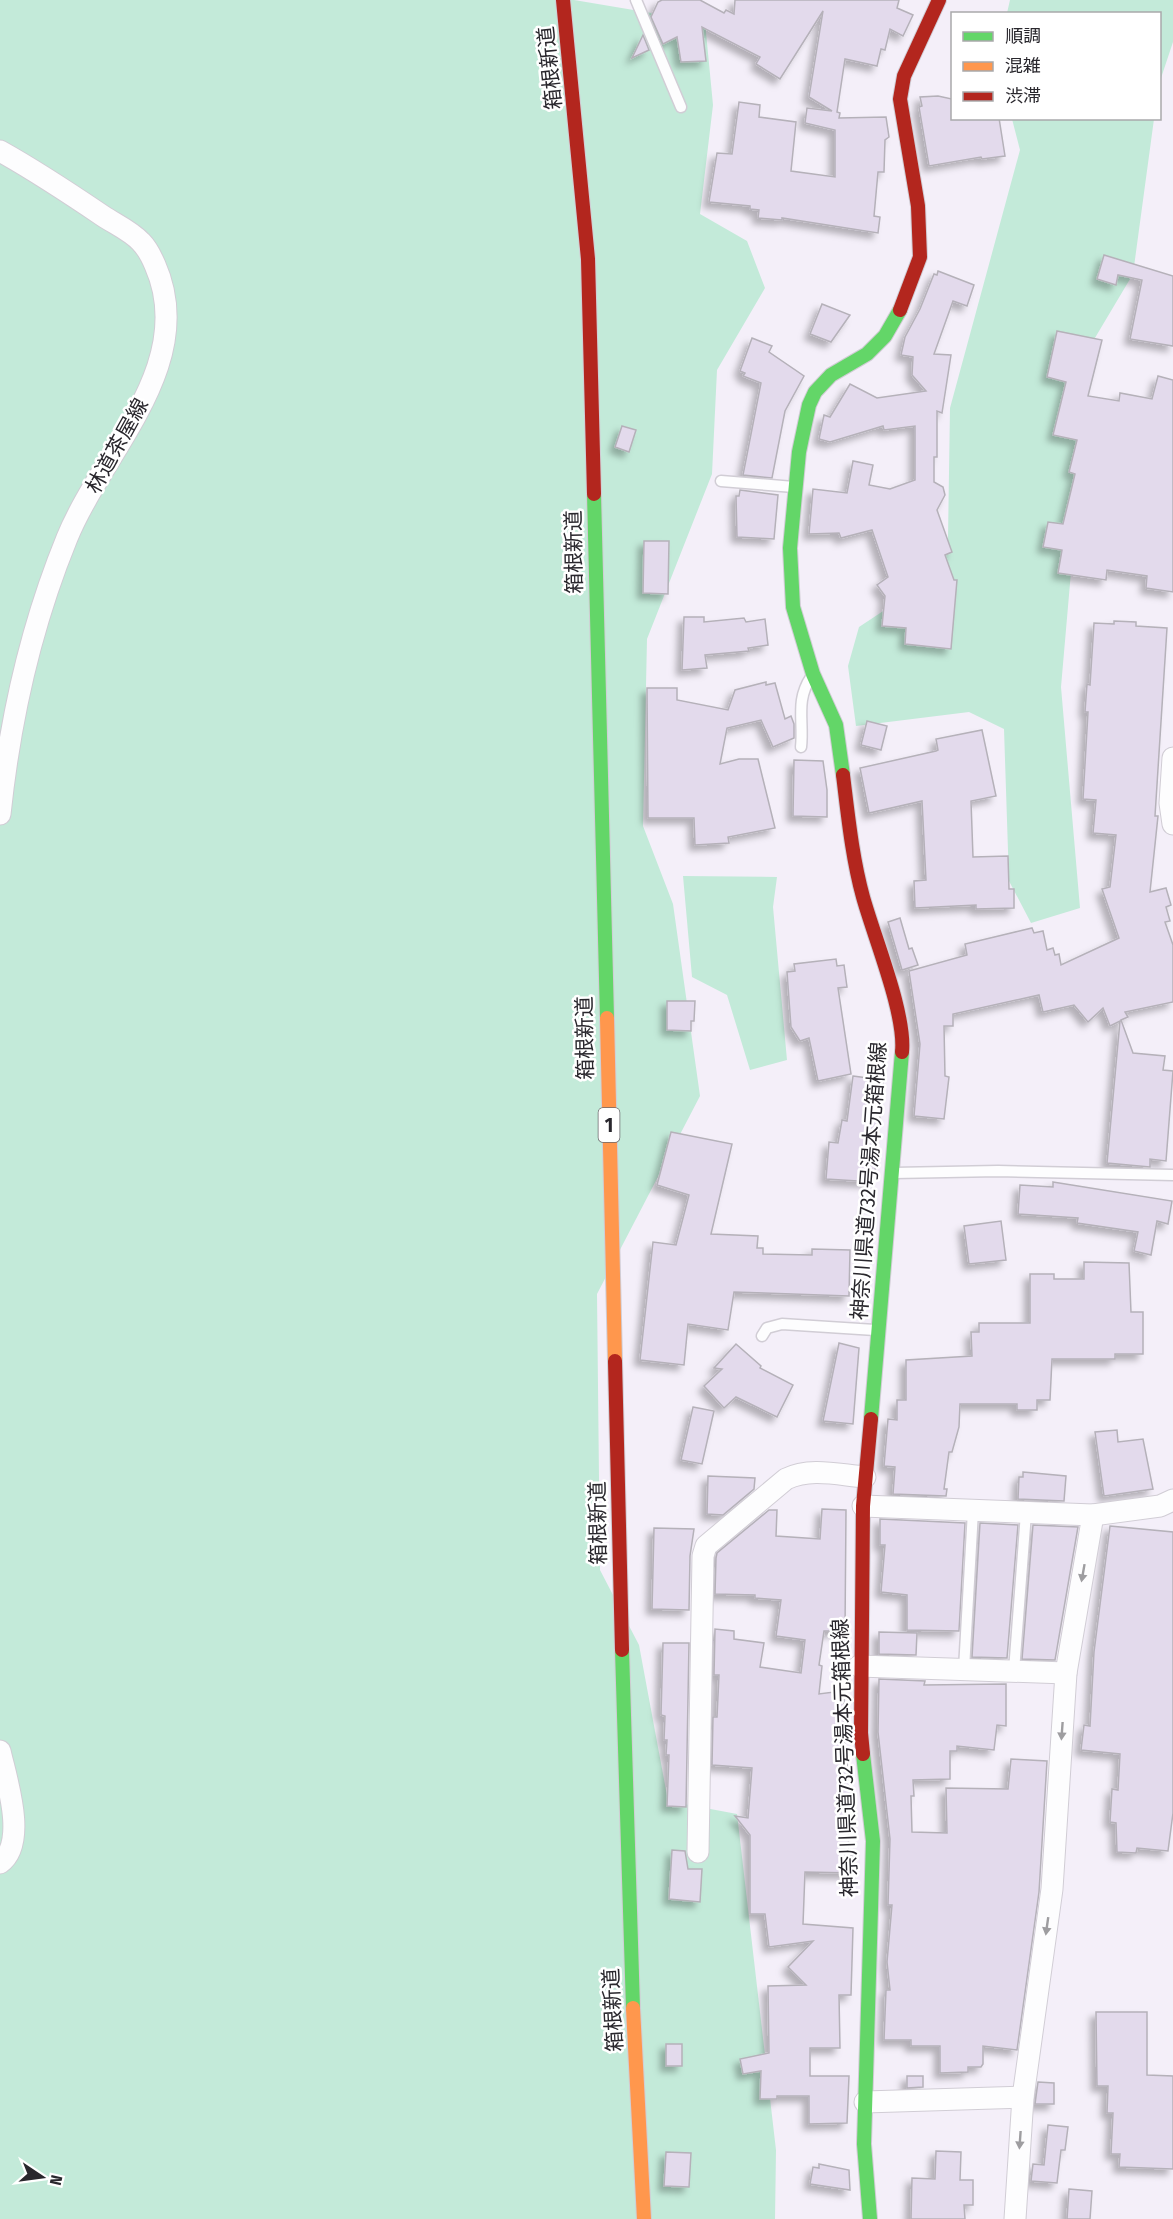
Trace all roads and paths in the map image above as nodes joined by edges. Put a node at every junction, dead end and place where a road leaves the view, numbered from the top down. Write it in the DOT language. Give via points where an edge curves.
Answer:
graph roads {
  1 [pos="563,0"];
  2 [pos="636,0"];
  3 [pos="939,0"];
  4 [pos="681,107"];
  5 [pos="0,151"];
  6 [pos="721,481"];
  7 [pos="795,487"];
  8 [pos="813,674"];
  9 [pos="801,747"];
  10 [pos="1173,758"];
  11 [pos="0,814"];
  12 [pos="1173,824"];
  13 [pos="893,1173"];
  14 [pos="1173,1175"];
  15 [pos="879,1330"];
  16 [pos="762,1336"];
  17 [pos="866,1477"];
  18 [pos="1173,1500"];
  19 [pos="863,1506"];
  20 [pos="973,1510"];
  21 [pos="1026,1513"];
  22 [pos="1093,1515"];
  23 [pos="859,1666"];
  24 [pos="964,1669"];
  25 [pos="1014,1671"];
  26 [pos="1066,1673"];
  27 [pos="0,1750"];
  28 [pos="698,1852"];
  29 [pos="0,1863"];
  30 [pos="1023,2097"];
  31 [pos="865,2102"];
  32 [pos="644,2219"];
  33 [pos="870,2219"];
  34 [pos="1015,2219"];
  1 -- 32 [label="main road, 箱根新道 / 1" via="588,260 628,1875"];
  2 -- 4 [label="lane"];
  3 -- 7 [label="main road, 神奈川県道732号湯本元箱根線" via="904,76 900,99 920,224 916,271 885,336 867,354 831,375 815,392 806,420"];
  5 -- 11 [label="street, 林道茶屋線" via="140,241 155,264 167,305 165,342 154,379 68,536 30,644 6,755"];
  6 -- 7 [label="lane"];
  7 -- 8 [label="main road, 神奈川県道732号湯本元箱根線" via="790,580 799,634"];
  8 -- 9 [label="lane" via="804,687 799,708"];
  8 -- 13 [label="main road, 神奈川県道732号湯本元箱根線" via="836,725 862,895 902,1031"];
  10 -- 12 [label="street"];
  13 -- 14 [label="lane"];
  13 -- 15 [label="main road, 神奈川県道732号湯本元箱根線"];
  15 -- 16 [label="lane" via="782,1324 767,1328"];
  15 -- 17 [label="main road, 神奈川県道732号湯本元箱根線"];
  17 -- 19 [label="main road, 神奈川県道732号湯本元箱根線"];
  17 -- 28 [label="street" via="811,1472 786,1479 706,1546 702,1556"];
  18 -- 22 [label="street" via="1160,1506"];
  19 -- 20 [label="street"];
  19 -- 23 [label="main road, 神奈川県道732号湯本元箱根線"];
  20 -- 21 [label="street"];
  20 -- 24 [label="lane"];
  21 -- 22 [label="street"];
  21 -- 25 [label="lane"];
  22 -- 26 [label="street, one-way"];
  23 -- 24 [label="street"];
  23 -- 31 [label="main road, 神奈川県道732号湯本元箱根線" via="861,1733 873,1841"];
  24 -- 25 [label="street"];
  25 -- 26 [label="street"];
  26 -- 30 [label="street, one-way" via="1052,1890"];
  27 -- 29 [label="street" via="14,1810 11,1847"];
  30 -- 31 [label="street"];
  30 -- 34 [label="street, one-way"];
  31 -- 33 [label="main road, 神奈川県道732号湯本元箱根線"];
}
